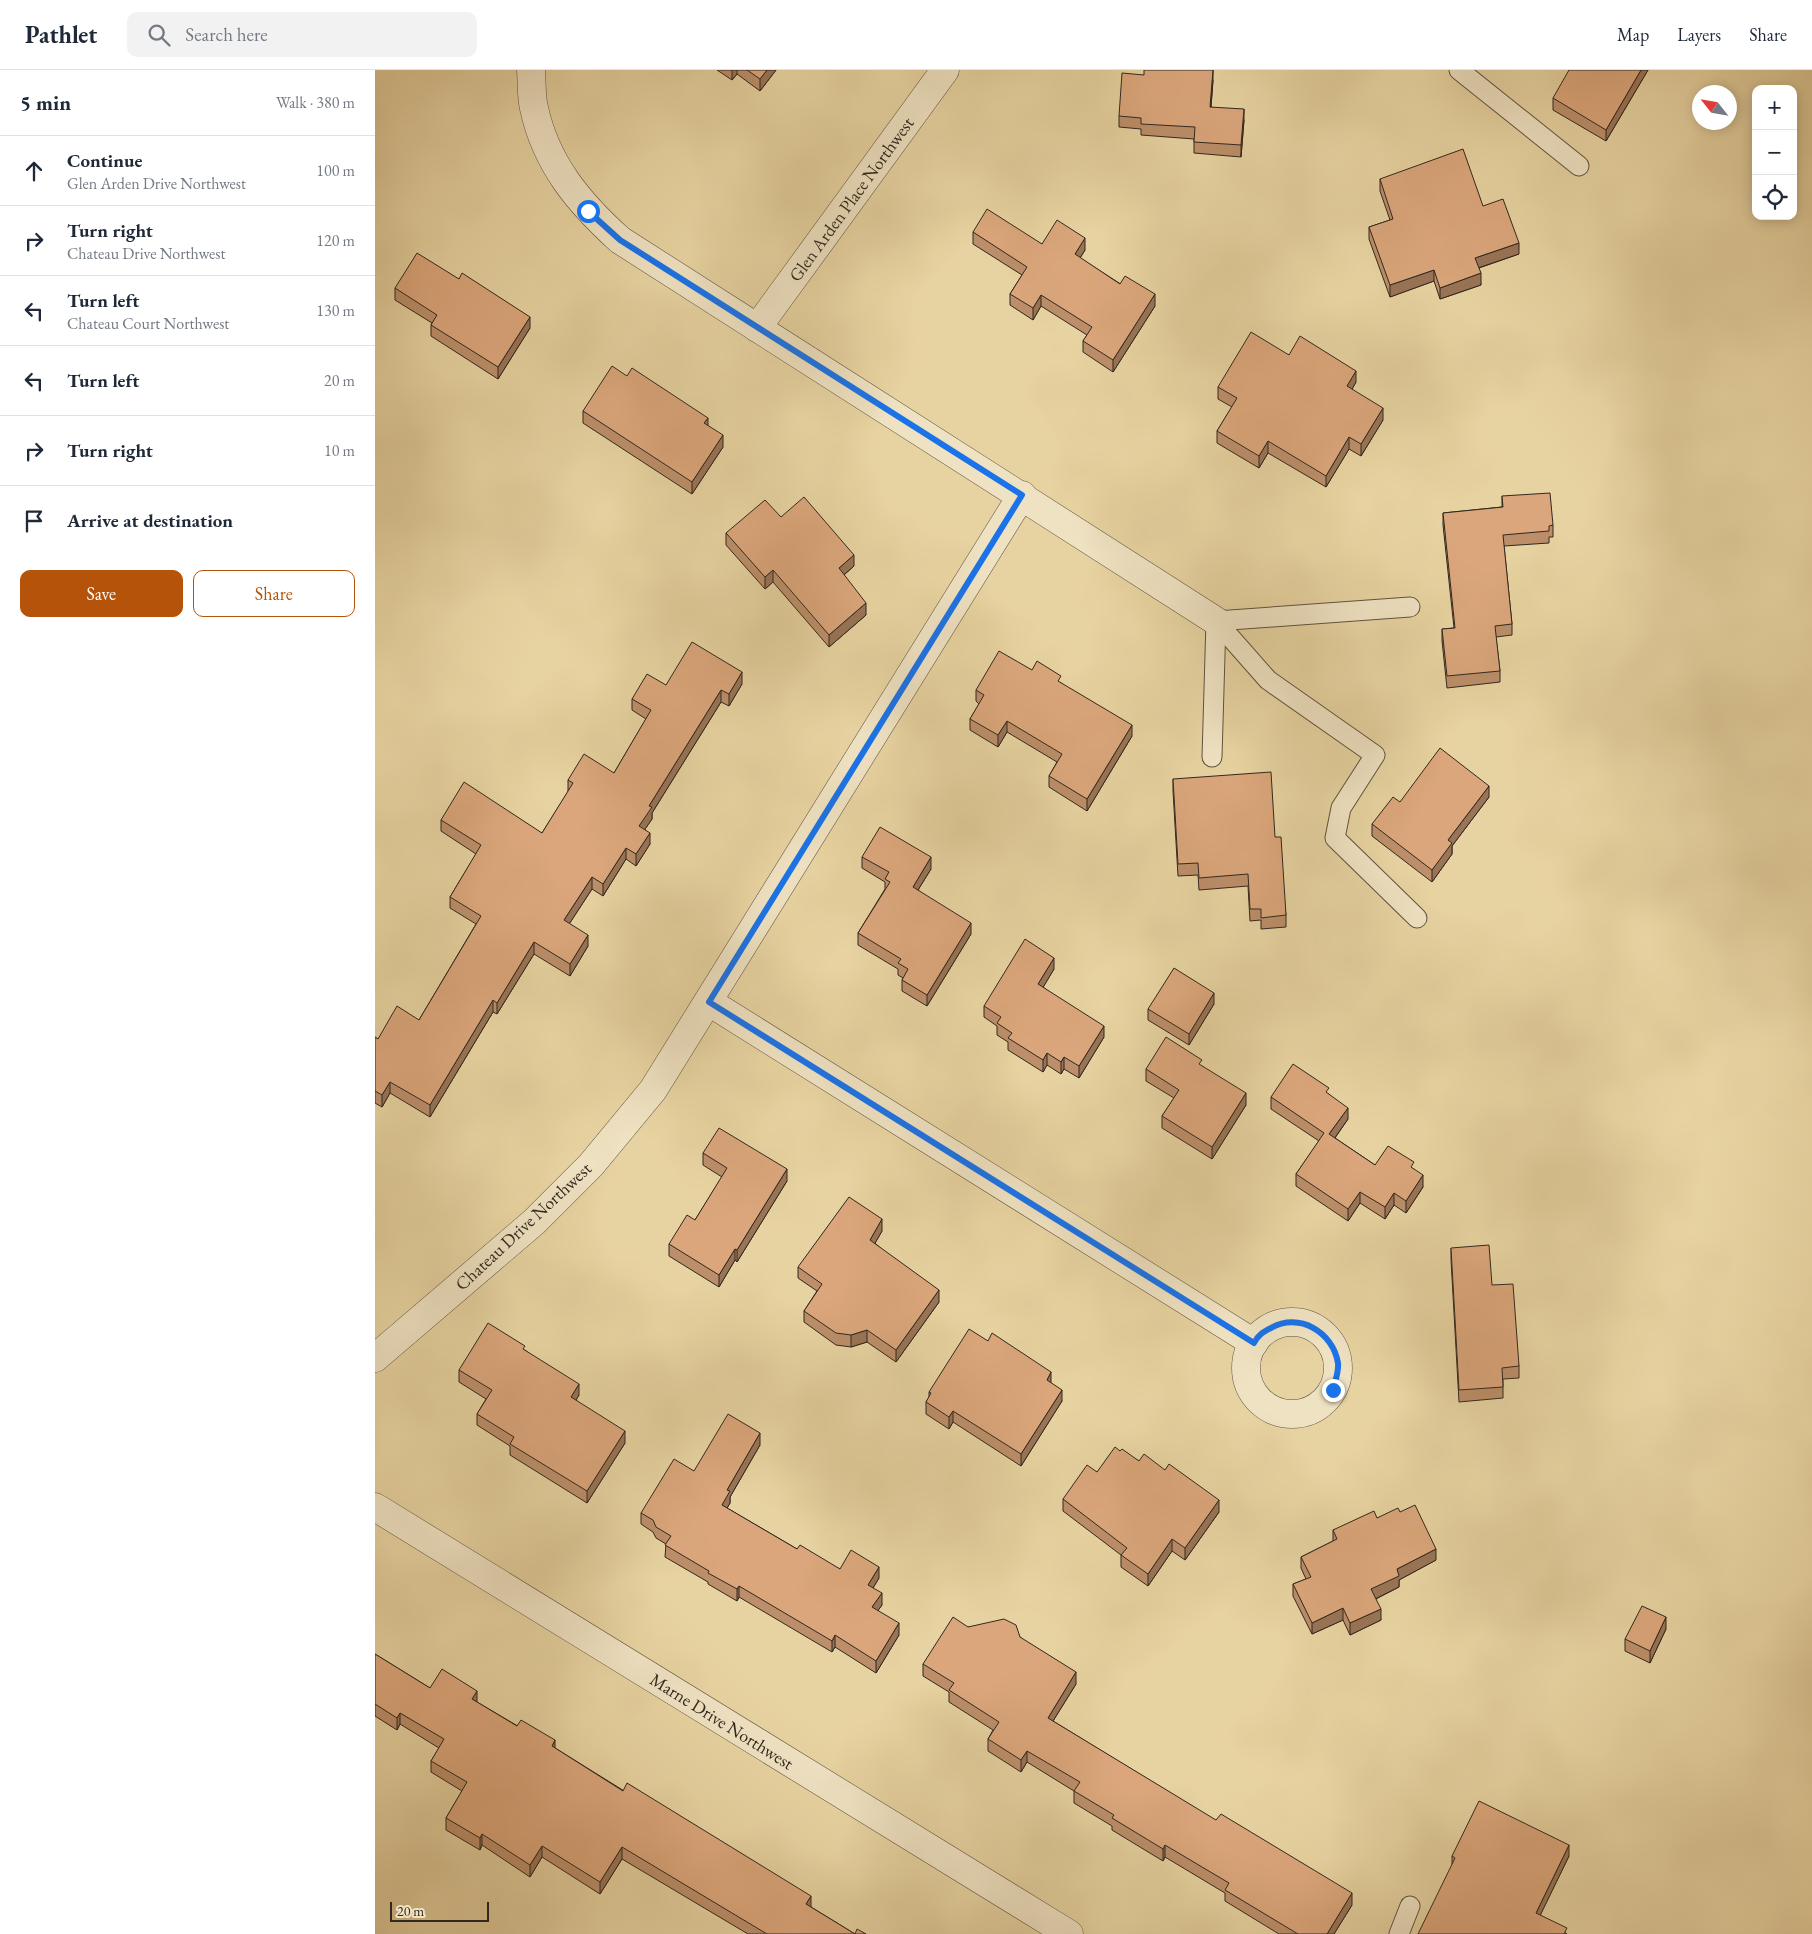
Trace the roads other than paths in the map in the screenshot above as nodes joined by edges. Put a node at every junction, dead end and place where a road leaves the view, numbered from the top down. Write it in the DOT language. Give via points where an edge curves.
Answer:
graph roads {
  1 [pos="531,70"];
  2 [pos="945,70"];
  3 [pos="1459,70"];
  4 [pos="1579,166"];
  5 [pos="757,328"];
  6 [pos="1022,495"];
  7 [pos="1410,607"];
  8 [pos="1216,621"];
  9 [pos="1212,757"];
  10 [pos="1417,918"];
  11 [pos="709,1002"];
  12 [pos="1254,1343"];
  13 [pos="375,1358"];
  14 [pos="375,1507"];
  15 [pos="1409,1906"];
  16 [pos="1069,1934"];
  17 [pos="1399,1934"];
  1 -- 5 [label="street" via="533,108 545,145 566,183 588,211 620,240"];
  2 -- 5 [label="street, Glen Arden Place Northwest"];
  3 -- 4 [label="lane"];
  5 -- 6 [label="street"];
  6 -- 8 [label="street"];
  6 -- 11 [label="street, Chateau Drive Northwest"];
  7 -- 8 [label="lane"];
  8 -- 9 [label="lane"];
  8 -- 10 [label="lane" via="1268,680 1375,755 1341,808 1335,838"];
  11 -- 12 [label="street"];
  11 -- 13 [label="street, Chateau Drive Northwest" via="653,1090 591,1165 534,1222"];
  14 -- 16 [label="street, Marne Drive Northwest"];
  15 -- 17 [label="lane"];
}
